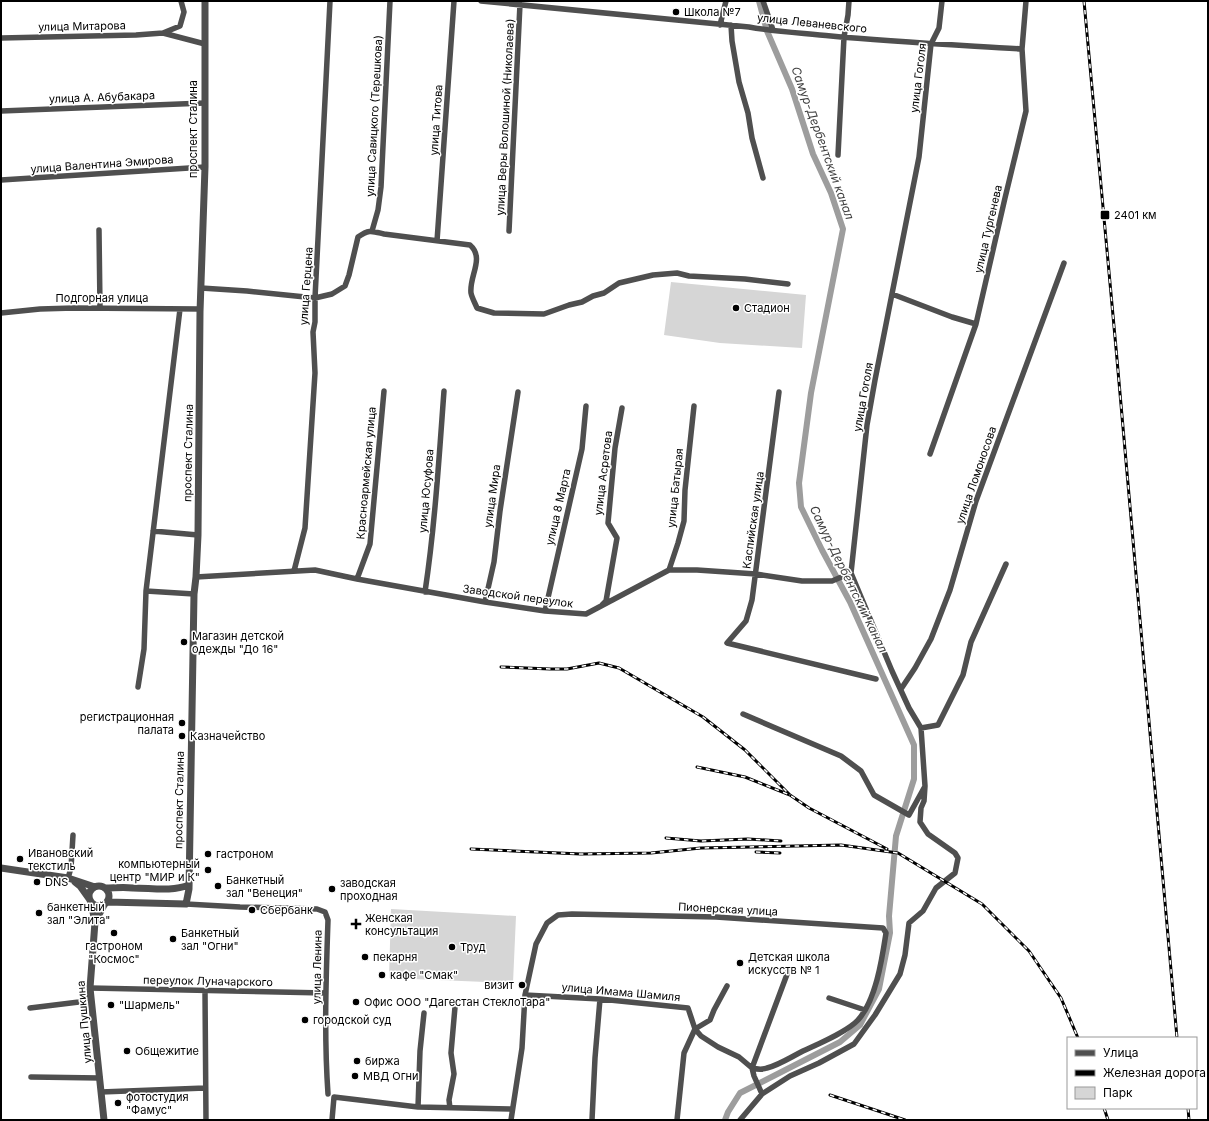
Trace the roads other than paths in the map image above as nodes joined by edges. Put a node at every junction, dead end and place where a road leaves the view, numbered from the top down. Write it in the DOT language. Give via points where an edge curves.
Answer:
graph roads {
  1 [pos="181,1"];
  2 [pos="205,1"];
  3 [pos="330,1"];
  4 [pos="390,1"];
  5 [pos="454,1"];
  6 [pos="481,1"];
  7 [pos="726,1"];
  8 [pos="763,1"];
  9 [pos="849,1"];
  10 [pos="942,1"];
  11 [pos="1026,1"];
  12 [pos="509,2"];
  13 [pos="520,4"];
  14 [pos="720,25"];
  15 [pos="731,25"];
  16 [pos="769,30"];
  17 [pos="163,33"];
  18 [pos="844,37"];
  19 [pos="1,38"];
  20 [pos="205,44"];
  21 [pos="931,44"];
  22 [pos="1022,49"];
  23 [pos="205,103"];
  24 [pos="1,110"];
  25 [pos="838,155"];
  26 [pos="205,167"];
  27 [pos="763,178"];
  28 [pos="1,180"];
  29 [pos="99,230"];
  30 [pos="372,231"];
  31 [pos="510,231"];
  32 [pos="437,241"];
  33 [pos="1064,263"];
  34 [pos="788,284"];
  35 [pos="201,288"];
  36 [pos="892,294"];
  37 [pos="315,298"];
  38 [pos="100,308"];
  39 [pos="180,309"];
  40 [pos="200,312"];
  41 [pos="1,313"];
  42 [pos="976,324"];
  43 [pos="384,391"];
  44 [pos="444,391"];
  45 [pos="518,392"];
  46 [pos="779,392"];
  47 [pos="586,406"];
  48 [pos="694,406"];
  49 [pos="622,408"];
  50 [pos="930,454"];
  51 [pos="153,531"];
  52 [pos="198,535"];
  53 [pos="1006,564"];
  54 [pos="669,570"];
  55 [pos="294,571"];
  56 [pos="756,574"];
  57 [pos="848,574"];
  58 [pos="196,577"];
  59 [pos="357,579"];
  60 [pos="146,592"];
  61 [pos="425,592"];
  62 [pos="194,594"];
  63 [pos="484,602"];
  64 [pos="601,606"];
  65 [pos="545,611"];
  66 [pos="876,679"];
  67 [pos="138,687"];
  68 [pos="901,689"];
  69 [pos="743,714"];
  70 [pos="921,728"];
  71 [pos="925,786"];
  72 [pos="73,835"];
  73 [pos="1,868"];
  74 [pos="71,879"];
  75 [pos="189,885"];
  76 [pos="95,887"];
  77 [pos="104,888"];
  78 [pos="91,902"];
  79 [pos="105,903"];
  80 [pos="186,904"];
  81 [pos="95,922"];
  82 [pos="789,969"];
  83 [pos="727,986"];
  84 [pos="90,988"];
  85 [pos="205,991"];
  86 [pos="326,993"];
  87 [pos="525,995"];
  88 [pos="91,996"];
  89 [pos="829,998"];
  90 [pos="600,999"];
  91 [pos="455,1007"];
  92 [pos="30,1008"];
  93 [pos="865,1010"];
  94 [pos="424,1013"];
  95 [pos="695,1029"];
  96 [pos="752,1068"];
  97 [pos="30,1077"];
  98 [pos="100,1078"];
  99 [pos="205,1088"];
  100 [pos="101,1092"];
  101 [pos="328,1094"];
  102 [pos="762,1094"];
  103 [pos="418,1107"];
  104 [pos="450,1108"];
  105 [pos="512,1109"];
  106 [pos="104,1120"];
  107 [pos="206,1120"];
  108 [pos="332,1120"];
  109 [pos="511,1120"];
  110 [pos="592,1120"];
  111 [pos="676,1120"];
  112 [pos="740,1120"];
  1 -- 17 [label="street, улица Митарова" via="184,12 180,26"];
  2 -- 20 [label="street, проспект Сталина"];
  3 -- 37 [label="street, улица Герцена"];
  4 -- 30 [label="street, улица Савицкого (Терешкова)" via="381,187"];
  5 -- 32 [label="street, улица Титова"];
  6 -- 12 [label="street, улица Леваневского"];
  7 -- 14 [label="street"];
  8 -- 16 [label="street"];
  9 -- 18 [label="street"];
  10 -- 21 [label="street, улица Гоголя" via="939,28"];
  11 -- 22 [label="street, улица Тургенева"];
  12 -- 13 [label="street, улица Леваневского"];
  13 -- 14 [label="street, улица Леваневского"];
  13 -- 31 [label="street, улица Веры Волошиной (Николаева)"];
  14 -- 15 [label="street, улица Леваневского"];
  15 -- 16 [label="street, улица Леваневского"];
  15 -- 27 [label="street" via="739,82"];
  16 -- 18 [label="street, улица Леваневского"];
  17 -- 19 [label="street, улица Митарова"];
  17 -- 20 [label="street, улица Митарова"];
  18 -- 21 [label="street, улица Леваневского"];
  18 -- 25 [label="street"];
  20 -- 23 [label="street, проспект Сталина"];
  21 -- 22 [label="street, улица Леваневского"];
  21 -- 36 [label="street, улица Гоголя" via="919,156"];
  22 -- 42 [label="street, улица Тургенева" via="1026,111"];
  23 -- 24 [label="street, улица А. Абубакара"];
  23 -- 26 [label="street, проспект Сталина"];
  26 -- 28 [label="street, улица Валентина Эмирова"];
  26 -- 35 [label="street, проспект Сталина"];
  29 -- 38 [label="street"];
  30 -- 32 [label="street"];
  30 -- 37 [label="street" via="358,237 350,275 345,286 332,294"];
  32 -- 34 [label="street" via="470,245 475,250 477,258 471,292 477,308 494,313 544,314 604,293 619,283 653,275 677,273"];
  33 -- 68 [label="street, улица Ломоносова" via="976,500 950,590 934,632"];
  35 -- 37 [label="street"];
  35 -- 40 [label="street, проспект Сталина"];
  36 -- 42 [label="street"];
  36 -- 57 [label="street, улица Гоголя" via="867,425"];
  37 -- 55 [label="street, улица Герцена" via="315,373 305,528"];
  38 -- 39 [label="street, Подгорная улица"];
  38 -- 41 [label="street, Подгорная улица" via="40,309"];
  39 -- 40 [label="street, Подгорная улица" via="200,309"];
  39 -- 51 [label="street, проспект Сталина"];
  40 -- 52 [label="street, проспект Сталина"];
  42 -- 50 [label="street, улица Тургенева"];
  43 -- 59 [label="street, Красноармейская улица" via="370,544"];
  44 -- 61 [label="street, улица Юсуфова"];
  45 -- 63 [label="street, улица Мира" via="494,562"];
  46 -- 56 [label="street, Каспийская улица"];
  47 -- 65 [label="street, улица 8 Марта" via="582,449"];
  48 -- 54 [label="street, улица Батырая" via="684,521"];
  49 -- 64 [label="street, улица Асретова" via="614,455 608,523 617,538 606,601"];
  51 -- 52 [label="street"];
  51 -- 60 [label="street, проспект Сталина"];
  52 -- 58 [label="street, проспект Сталина"];
  53 -- 70 [label="street" via="971,642 963,675 950,702 938,725"];
  54 -- 56 [label="street, Заводской переулок"];
  54 -- 64 [label="street, Заводской переулок"];
  55 -- 58 [label="street, Заводской переулок"];
  55 -- 59 [label="street, Заводской переулок" via="315,570"];
  56 -- 57 [label="street, Заводской переулок" via="802,581 835,581"];
  56 -- 66 [label="street, Каспийская улица" via="746,621 727,643"];
  57 -- 68 [label="street, улица Гоголя"];
  58 -- 62 [label="street, проспект Сталина"];
  59 -- 61 [label="street, Заводской переулок"];
  60 -- 62 [label="street"];
  60 -- 67 [label="street, проспект Сталина" via="144,649"];
  61 -- 63 [label="street, Заводской переулок"];
  62 -- 75 [label="street, проспект Сталина"];
  63 -- 65 [label="street, Заводской переулок"];
  64 -- 65 [label="street, Заводской переулок" via="586,614"];
  68 -- 70 [label="street, улица Гоголя"];
  69 -- 71 [label="street" via="841,756 861,771 874,795 909,815"];
  70 -- 71 [label="street, улица Гоголя"];
  71 -- 102 [label="street, улица Гоголя" via="920,822 928,834 955,852 958,858 955,873 936,888 923,911 909,923 900,974 875,1016 854,1044 790,1076"];
  72 -- 74 [label="street"];
  73 -- 74 [label="street"];
  74 -- 76 [label="street"];
  74 -- 78 [label="street" via="80,886"];
  75 -- 77 [label="street" via="167,890"];
  75 -- 80 [label="street, проспект Сталина"];
  76 -- 77 [label="street"];
  76 -- 78 [label="street" via="89,894"];
  77 -- 79 [label="street" via="108,896"];
  78 -- 79 [label="street" via="97,906"];
  78 -- 81 [label="street"];
  79 -- 80 [label="street"];
  79 -- 81 [label="street"];
  80 -- 86 [label="street, улица Ленина" via="317,909 325,912 328,920"];
  81 -- 84 [label="street, улица Пушкина"];
  82 -- 96 [label="street"];
  83 -- 95 [label="street" via="710,1020"];
  84 -- 85 [label="street, переулок Луначарского"];
  84 -- 88 [label="street, улица Пушкина"];
  85 -- 86 [label="street, переулок Луначарского"];
  85 -- 99 [label="street"];
  86 -- 101 [label="street, улица Ленина" via="325,1054"];
  87 -- 90 [label="street, улица Имама Шамиля"];
  87 -- 93 [label="street, Пионерская улица" via="536,944 547,923 558,915 716,917 883,928 886,933 877,979"];
  87 -- 105 [label="street, Пионерская улица" via="522,1048"];
  88 -- 92 [label="street" via="79,1002"];
  88 -- 98 [label="street, улица Пушкина"];
  89 -- 93 [label="street"];
  90 -- 95 [label="street, улица Имама Шамиля" via="688,1008"];
  90 -- 110 [label="street"];
  91 -- 104 [label="street" via="451,1053 454,1074"];
  93 -- 96 [label="street" via="858,1020 822,1041 766,1069"];
  94 -- 103 [label="street"];
  95 -- 96 [label="street" via="701,1036 739,1057"];
  95 -- 111 [label="street" via="684,1053"];
  96 -- 102 [label="street"];
  97 -- 98 [label="street"];
  98 -- 100 [label="street, улица Пушкина"];
  99 -- 100 [label="street"];
  99 -- 107 [label="street"];
  100 -- 106 [label="street, улица Пушкина"];
  102 -- 112 [label="street"];
  103 -- 104 [label="street"];
  103 -- 108 [label="street" via="334,1097"];
  104 -- 105 [label="street"];
  105 -- 109 [label="street, Пионерская улица"];
}
